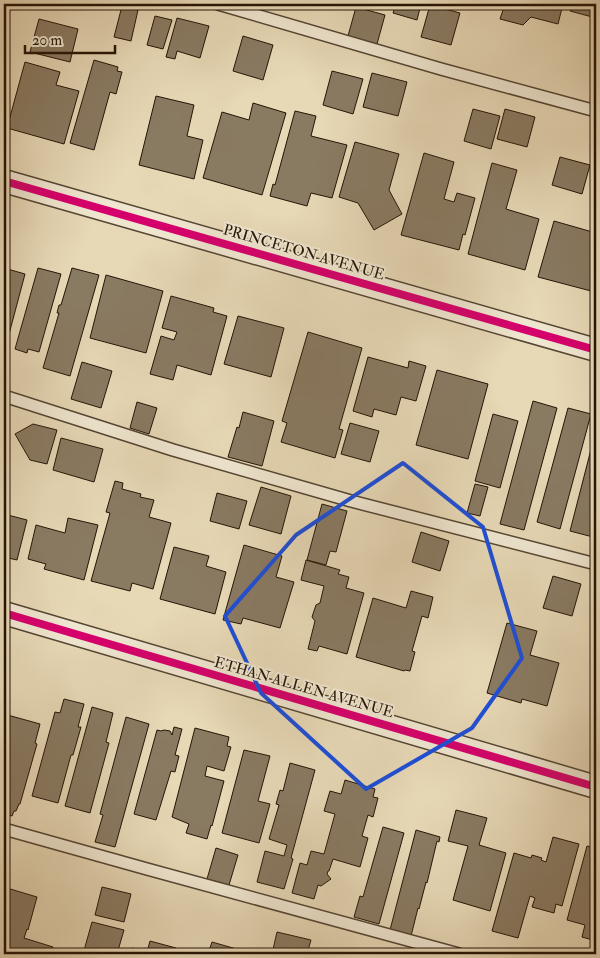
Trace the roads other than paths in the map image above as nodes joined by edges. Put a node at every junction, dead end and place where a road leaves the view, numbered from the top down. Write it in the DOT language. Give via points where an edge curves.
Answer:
graph roads {
  1 [pos="218,4"];
  2 [pos="596,111"];
  3 [pos="4,181"];
  4 [pos="596,350"];
  5 [pos="4,396"];
  6 [pos="596,564"];
  7 [pos="4,613"];
  8 [pos="596,786"];
  9 [pos="4,829"];
  10 [pos="459,954"];
  1 -- 2 [label="lane"];
  3 -- 4 [label="street, PRINCETON AVENUE"];
  5 -- 6 [label="lane" via="342,499"];
  7 -- 8 [label="street, ETHAN ALLEN AVENUE"];
  9 -- 10 [label="lane"];
}
